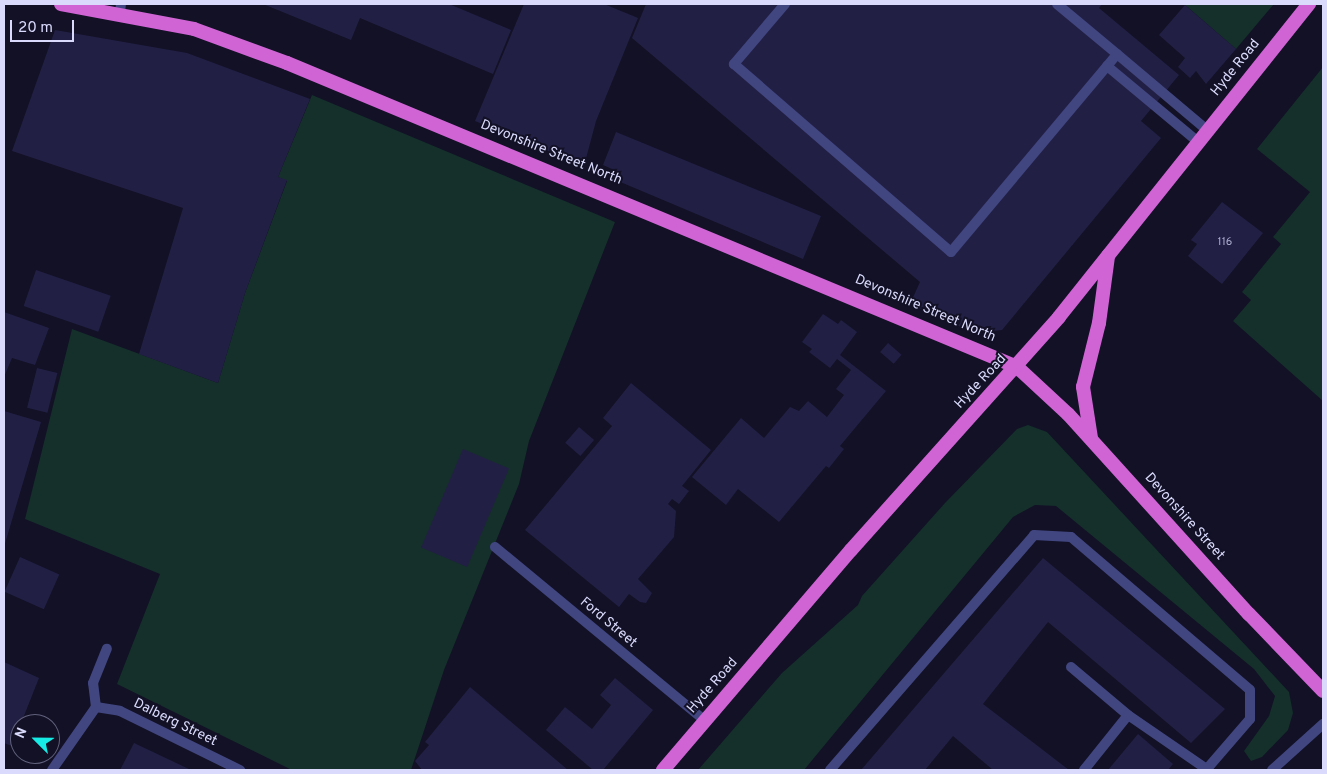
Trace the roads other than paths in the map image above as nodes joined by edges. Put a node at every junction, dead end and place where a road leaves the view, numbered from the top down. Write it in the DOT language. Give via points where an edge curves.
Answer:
graph roads {
  1 [pos="61,4"];
  2 [pos="785,4"];
  3 [pos="1057,4"];
  4 [pos="1309,4"];
  5 [pos="120,8"];
  6 [pos="1117,54"];
  7 [pos="1107,66"];
  8 [pos="1207,130"];
  9 [pos="1197,141"];
  10 [pos="1108,256"];
  11 [pos="1017,367"];
  12 [pos="1091,438"];
  13 [pos="495,547"];
  14 [pos="106,649"];
  15 [pos="1070,667"];
  16 [pos="1323,691"];
  17 [pos="96,707"];
  18 [pos="1128,715"];
  19 [pos="704,720"];
  20 [pos="1323,724"];
  21 [pos="52,770"];
  22 [pos="240,770"];
  23 [pos="663,770"];
  24 [pos="830,770"];
  25 [pos="1084,770"];
  26 [pos="1207,770"];
  27 [pos="1272,770"];
  1 -- 5 [label="highway, Devonshire Street North"];
  2 -- 7 [label="street" via="734,64 951,252"];
  3 -- 6 [label="street"];
  4 -- 8 [label="highway, Hyde Road"];
  5 -- 11 [label="highway, Devonshire Street North" via="194,29 287,62"];
  6 -- 7 [label="street"];
  6 -- 8 [label="street"];
  7 -- 9 [label="street"];
  8 -- 9 [label="highway, Hyde Road"];
  9 -- 10 [label="highway, Hyde Road"];
  10 -- 11 [label="highway, Hyde Road"];
  10 -- 12 [label="highway" via="1099,323 1083,388"];
  11 -- 12 [label="highway, Devonshire Street"];
  11 -- 19 [label="highway, Hyde Road"];
  12 -- 16 [label="highway, Devonshire Street"];
  13 -- 19 [label="street, Ford Street"];
  14 -- 17 [label="street" via="93,683"];
  15 -- 18 [label="street"];
  17 -- 21 [label="street"];
  17 -- 22 [label="street, Dalberg Street" via="120,711"];
  18 -- 25 [label="street"];
  18 -- 26 [label="street"];
  19 -- 23 [label="highway, Hyde Road"];
  20 -- 27 [label="street"];
  24 -- 26 [label="street" via="1034,535 1071,537 1250,690 1250,719"];
}
